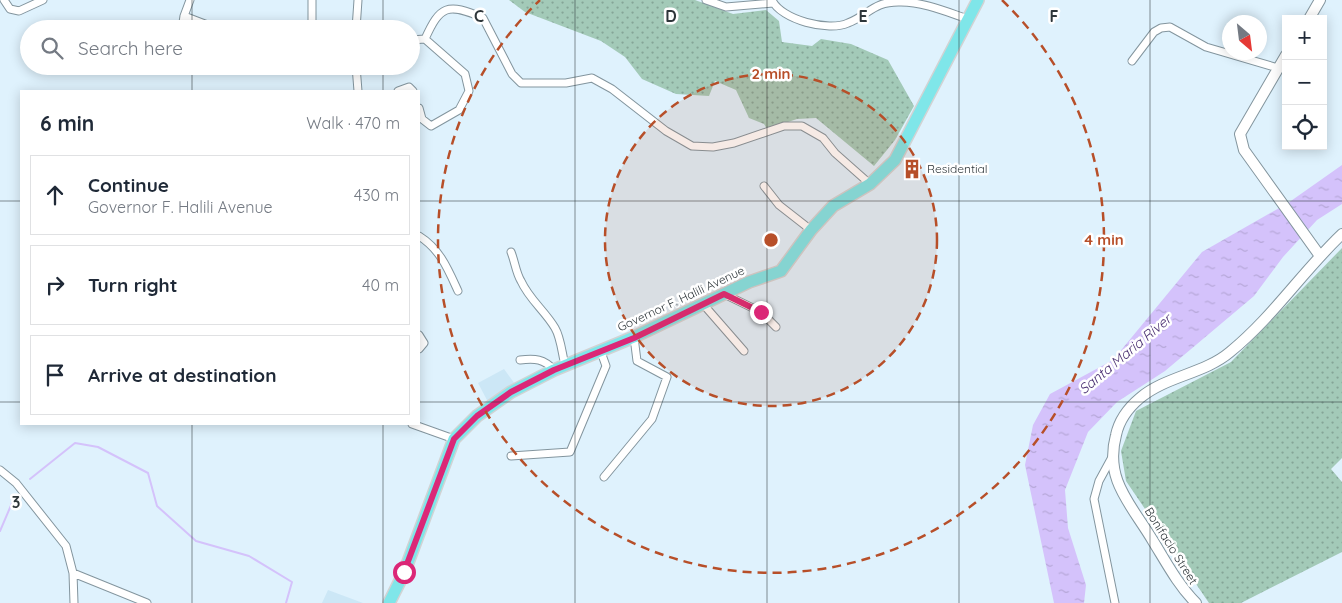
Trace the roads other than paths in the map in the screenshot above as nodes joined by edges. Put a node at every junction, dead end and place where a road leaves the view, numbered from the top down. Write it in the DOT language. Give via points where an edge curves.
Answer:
graph roads {
  1 [pos="4,0"];
  2 [pos="43,0"];
  3 [pos="182,0"];
  4 [pos="312,0"];
  5 [pos="358,0"];
  6 [pos="706,0"];
  7 [pos="978,0"];
  8 [pos="1320,0"];
  9 [pos="773,2"];
  10 [pos="189,4"];
  11 [pos="1311,15"];
  12 [pos="184,16"];
  13 [pos="968,19"];
  14 [pos="183,20"];
  15 [pos="194,20"];
  16 [pos="310,20"];
  17 [pos="357,20"];
  18 [pos="420,39"];
  19 [pos="425,39"];
  20 [pos="1283,60"];
  21 [pos="1132,61"];
  22 [pos="1278,68"];
  23 [pos="357,75"];
  24 [pos="358,90"];
  25 [pos="401,90"];
  26 [pos="412,90"];
  27 [pos="420,112"];
  28 [pos="870,184"];
  29 [pos="764,186"];
  30 [pos="810,230"];
  31 [pos="1342,234"];
  32 [pos="420,237"];
  33 [pos="511,252"];
  34 [pos="1320,256"];
  35 [pos="458,291"];
  36 [pos="724,294"];
  37 [pos="703,304"];
  38 [pos="776,327"];
  39 [pos="420,337"];
  40 [pos="634,338"];
  41 [pos="420,348"];
  42 [pos="744,351"];
  43 [pos="601,352"];
  44 [pos="520,360"];
  45 [pos="565,365"];
  46 [pos="554,370"];
  47 [pos="415,425"];
  48 [pos="454,439"];
  49 [pos="511,456"];
  50 [pos="1111,459"];
  51 [pos="0,470"];
  52 [pos="604,477"];
  53 [pos="73,573"];
  54 [pos="74,603"];
  55 [pos="147,603"];
  56 [pos="389,603"];
  57 [pos="1115,603"];
  58 [pos="1196,603"];
  1 -- 2 [label="street" via="10,8 19,11"];
  3 -- 10 [label="street"];
  4 -- 16 [label="street"];
  5 -- 17 [label="street"];
  6 -- 9 [label="street" via="726,7"];
  7 -- 13 [label="main road, Governor F. Halili Avenue"];
  8 -- 11 [label="street"];
  9 -- 13 [label="street" via="786,15 821,25 849,23 879,4 900,2 923,5"];
  10 -- 12 [label="street"];
  12 -- 14 [label="street"];
  12 -- 15 [label="street"];
  13 -- 28 [label="main road, Governor F. Halili Avenue" via="905,144 887,169"];
  18 -- 19 [label="street"];
  19 -- 27 [label="street" via="465,74 469,91 459,110 431,126 422,120"];
  19 -- 28 [label="street" via="442,10 477,15 486,21 512,74 521,84 566,83 592,78 692,146 713,147 784,126 802,126 823,138"];
  20 -- 22 [label="street"];
  21 -- 22 [label="street" via="1154,32 1170,27 1206,47"];
  22 -- 34 [label="street" via="1240,134 1244,150"];
  23 -- 24 [label="street"];
  25 -- 26 [label="street" via="409,87"];
  28 -- 30 [label="main road, Governor F. Halili Avenue" via="833,206"];
  29 -- 30 [label="street" via="779,205"];
  30 -- 36 [label="main road, Governor F. Halili Avenue" via="781,272"];
  31 -- 34 [label="street"];
  32 -- 35 [label="street" via="442,258"];
  33 -- 45 [label="street" via="519,279 556,330"];
  34 -- 50 [label="street" via="1272,314 1230,352 1204,368 1161,386 1135,403 1118,425"];
  36 -- 37 [label="main road, Governor F. Halili Avenue"];
  36 -- 38 [label="street" via="761,312"];
  37 -- 40 [label="main road, Governor F. Halili Avenue"];
  37 -- 42 [label="street"];
  39 -- 41 [label="street" via="424,343"];
  40 -- 43 [label="main road, Governor F. Halili Avenue"];
  40 -- 52 [label="street" via="637,361 667,377 652,418"];
  43 -- 45 [label="main road, Governor F. Halili Avenue"];
  43 -- 49 [label="street" via="606,366 570,452"];
  44 -- 46 [label="street" via="546,361"];
  45 -- 46 [label="main road, Governor F. Halili Avenue"];
  46 -- 48 [label="main road, Governor F. Halili Avenue" via="511,392 477,416"];
  47 -- 48 [label="street"];
  48 -- 56 [label="main road, Governor F. Halili Avenue" via="404,572"];
  50 -- 57 [label="street" via="1094,499"];
  50 -- 58 [label="street, Bonifacio Street" via="1115,479 1178,581"];
  51 -- 53 [label="street" via="16,483 66,546"];
  53 -- 54 [label="street"];
  53 -- 55 [label="street"];
}
